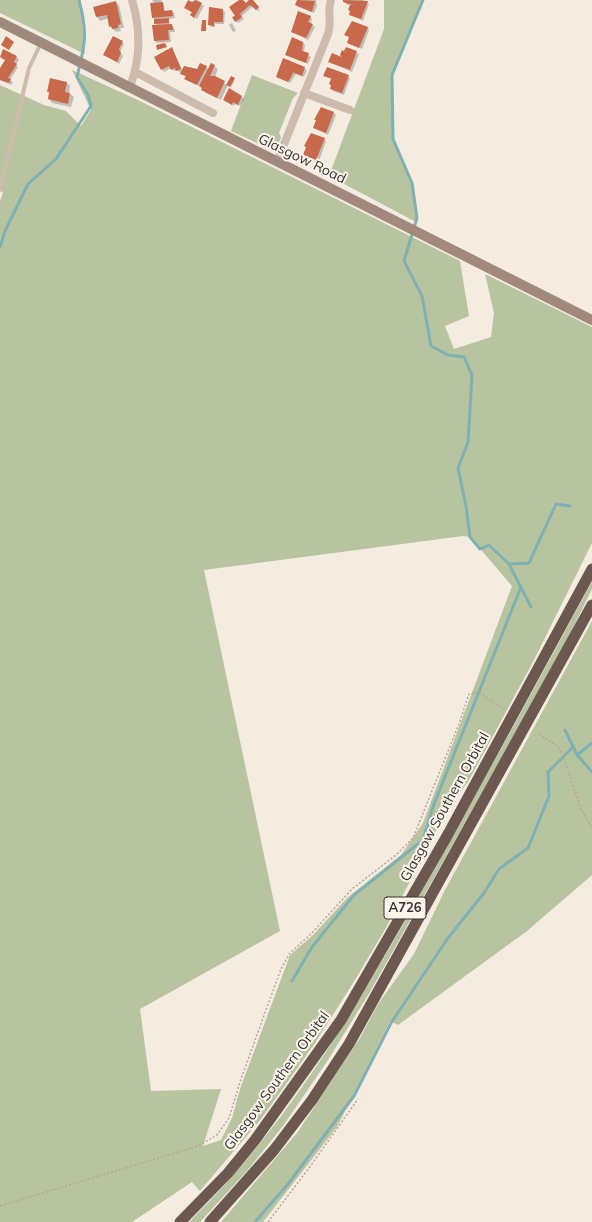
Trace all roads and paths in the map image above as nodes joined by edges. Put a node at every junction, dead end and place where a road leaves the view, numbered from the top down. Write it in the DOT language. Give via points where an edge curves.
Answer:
graph roads {
  1 [pos="132,0"];
  2 [pos="331,0"];
  3 [pos="0,22"];
  4 [pos="42,43"];
  5 [pos="135,72"];
  6 [pos="130,87"];
  7 [pos="304,92"];
  8 [pos="350,110"];
  9 [pos="213,113"];
  10 [pos="277,162"];
  11 [pos="0,190"];
  12 [pos="592,320"];
  13 [pos="592,568"];
  14 [pos="592,605"];
  15 [pos="505,710"];
  16 [pos="540,734"];
  17 [pos="592,828"];
  18 [pos="358,1099"];
  19 [pos="0,1206"];
  20 [pos="180,1222"];
  21 [pos="210,1222"];
  22 [pos="268,1222"];
  1 -- 5 [label="street" via="139,34 139,55"];
  2 -- 7 [label="street" via="328,11 329,29"];
  3 -- 4 [label="main road, Glasgow Road"];
  4 -- 6 [label="main road, Glasgow Road"];
  4 -- 11 [label="lane" via="29,68"];
  5 -- 6 [label="street"];
  5 -- 9 [label="street"];
  6 -- 10 [label="main road, Glasgow Road"];
  7 -- 8 [label="street"];
  7 -- 10 [label="street"];
  10 -- 12 [label="main road, Glasgow Road"];
  13 -- 20 [label="highway, Glasgow Southern Orbital / A726" via="455,823 341,1020 255,1140 228,1173"];
  14 -- 21 [label="highway, A726" via="349,1044 312,1100 274,1150"];
  15 -- 19 [label="path" via="478,692 470,694 413,838 396,855 352,889 290,953 240,1079 229,1118 217,1135 198,1146"];
  16 -- 17 [label="path" via="557,746 562,753 581,809"];
  18 -- 22 [label="path"];
}
